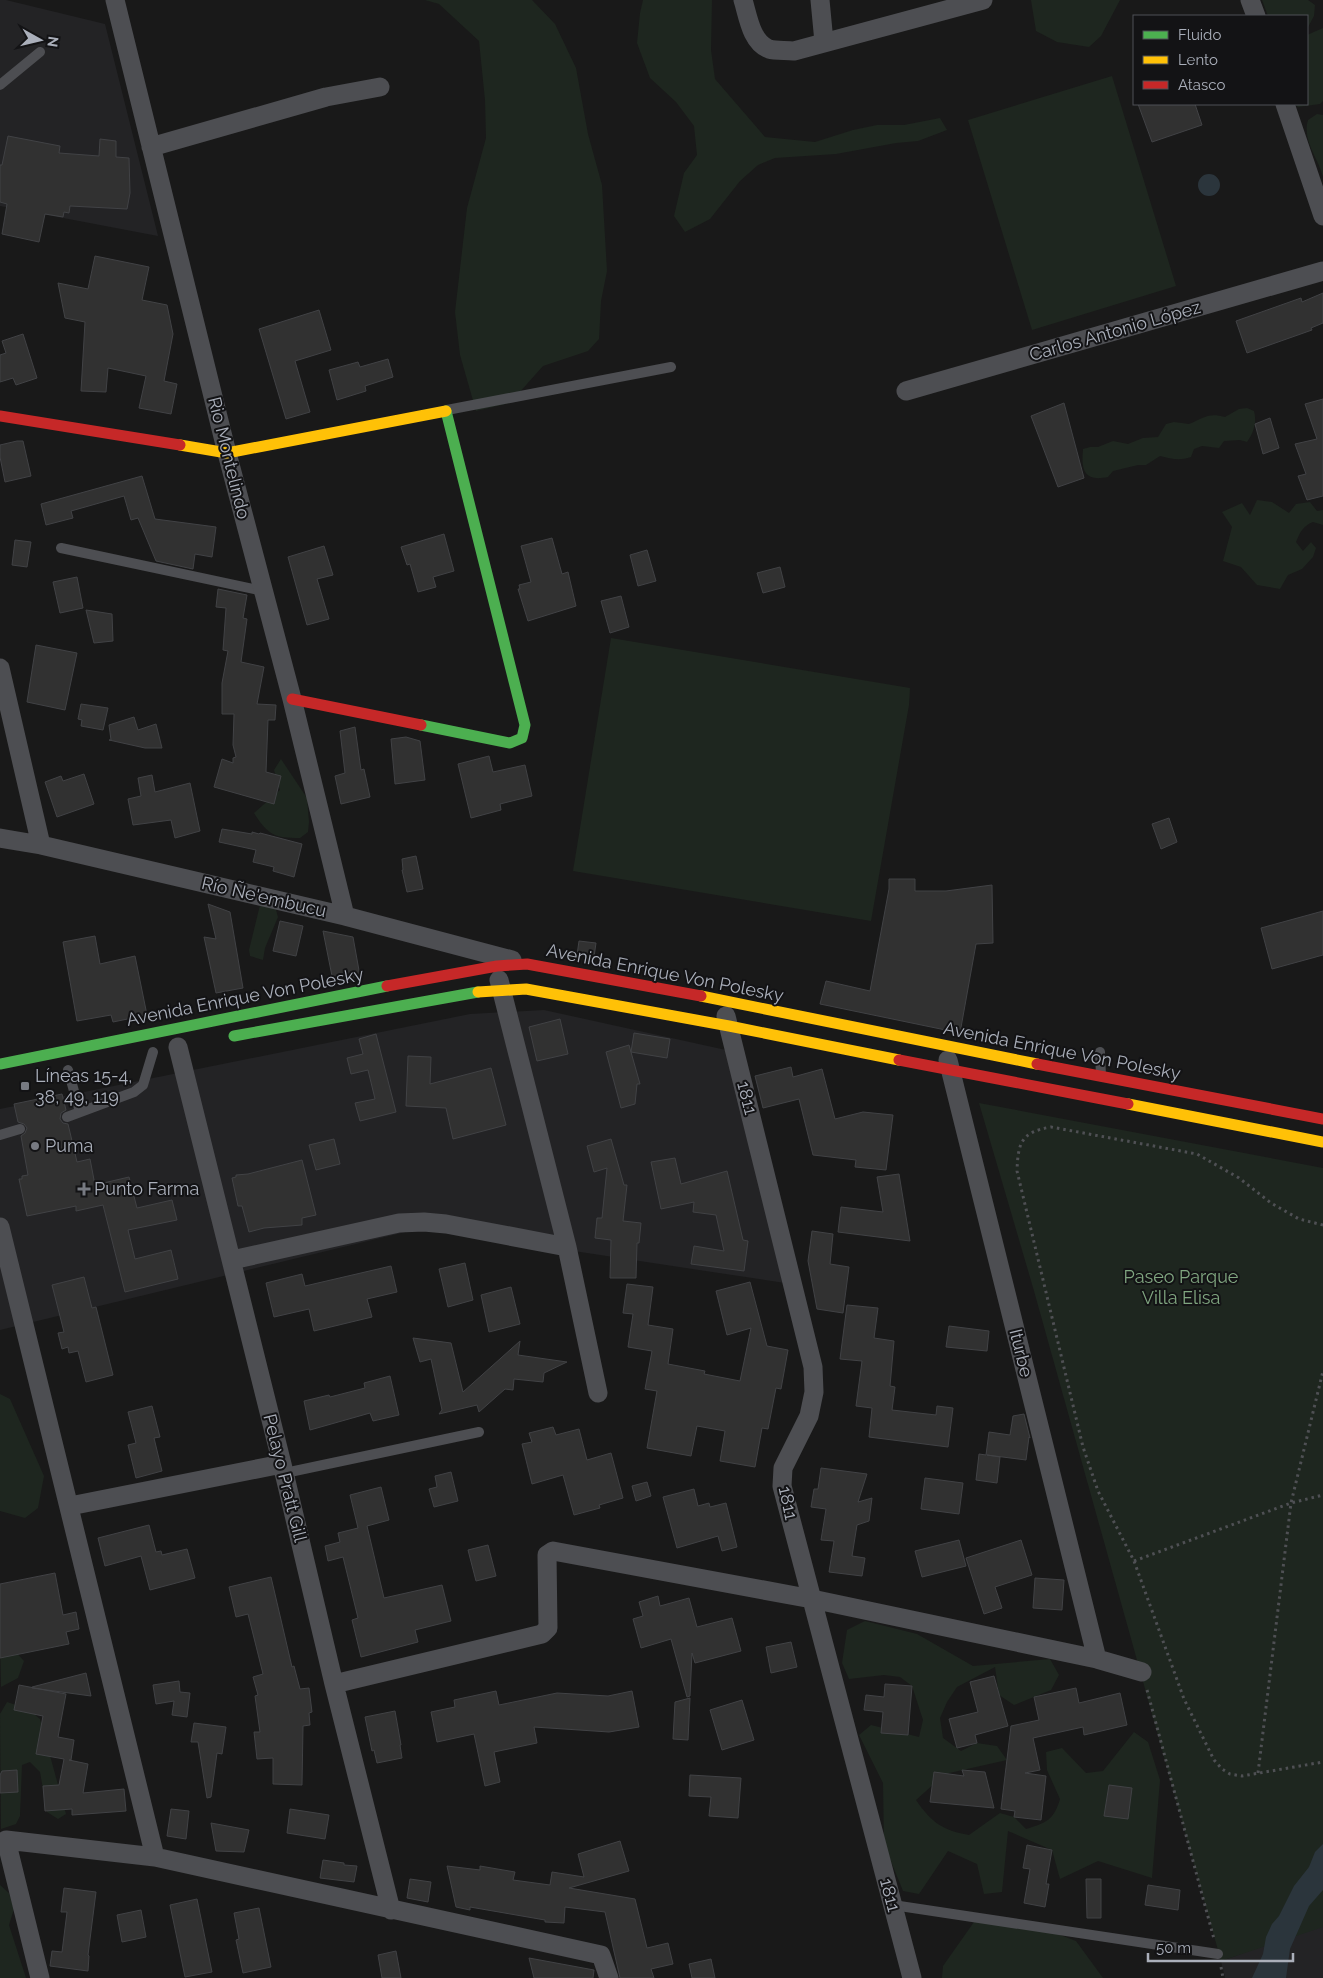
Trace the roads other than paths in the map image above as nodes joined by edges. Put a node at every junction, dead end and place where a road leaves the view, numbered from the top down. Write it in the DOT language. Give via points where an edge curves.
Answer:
graph roads {
  1 [pos="115,0"];
  2 [pos="743,0"];
  3 [pos="820,0"];
  4 [pos="983,0"];
  5 [pos="1250,0"];
  6 [pos="1256,15"];
  7 [pos="824,42"];
  8 [pos="40,52"];
  9 [pos="0,85"];
  10 [pos="380,87"];
  11 [pos="1285,105"];
  12 [pos="151,147"];
  13 [pos="1323,216"];
  14 [pos="1323,272"];
  15 [pos="671,367"];
  16 [pos="906,391"];
  17 [pos="446,410"];
  18 [pos="0,416"];
  19 [pos="227,453"];
  20 [pos="61,548"];
  21 [pos="264,591"];
  22 [pos="0,668"];
  23 [pos="292,699"];
  24 [pos="0,838"];
  25 [pos="41,845"];
  26 [pos="345,916"];
  27 [pos="527,964"];
  28 [pos="497,966"];
  29 [pos="501,989"];
  30 [pos="722,1000"];
  31 [pos="729,1026"];
  32 [pos="227,1038"];
  33 [pos="945,1046"];
  34 [pos="166,1049"];
  35 [pos="1100,1052"];
  36 [pos="0,1064"];
  37 [pos="68,1070"];
  38 [pos="950,1070"];
  39 [pos="1101,1076"];
  40 [pos="1097,1098"];
  41 [pos="80,1112"];
  42 [pos="67,1117"];
  43 [pos="1323,1119"];
  44 [pos="20,1130"];
  45 [pos="0,1135"];
  46 [pos="1323,1142"];
  47 [pos="0,1227"];
  48 [pos="567,1247"];
  49 [pos="232,1260"];
  50 [pos="598,1394"];
  51 [pos="479,1432"];
  52 [pos="284,1468"];
  53 [pos="70,1506"];
  54 [pos="812,1599"];
  55 [pos="1097,1659"];
  56 [pos="1142,1672"];
  57 [pos="334,1684"];
  58 [pos="155,1857"];
  59 [pos="893,1905"];
  60 [pos="391,1910"];
  61 [pos="1218,1954"];
  62 [pos="40,1978"];
  63 [pos="610,1978"];
  64 [pos="912,1978"];
  1 -- 12 [label="street, Rio Montelindo"];
  2 -- 7 [label="street" via="760,44 771,49 794,50"];
  3 -- 7 [label="street"];
  4 -- 7 [label="street"];
  5 -- 6 [label="street"];
  8 -- 9 [label="lane"];
  10 -- 12 [label="street" via="326,97"];
  11 -- 13 [label="street"];
  12 -- 19 [label="street, Rio Montelindo"];
  14 -- 16 [label="street, Carlos Antonio López"];
  15 -- 17 [label="lane"];
  17 -- 19 [label="main road"];
  17 -- 23 [label="main road" via="525,725 522,738 510,743"];
  18 -- 19 [label="main road"];
  19 -- 21 [label="street, Rio Montelindo"];
  20 -- 21 [label="lane"];
  21 -- 23 [label="street, Rio Montelindo"];
  22 -- 25 [label="street"];
  23 -- 26 [label="street, Rio Montelindo"];
  24 -- 25 [label="street, Río Ñe'embucu"];
  25 -- 26 [label="street, Río Ñe'embucu"];
  26 -- 27 [label="street, Río Ñe'embucu"];
  27 -- 28 [label="main road, Avenida Enrique Von Polesky"];
  27 -- 30 [label="main road, Avenida Enrique Von Polesky"];
  28 -- 29 [label="street"];
  28 -- 36 [label="main road, Avenida Enrique Von Polesky"];
  29 -- 31 [label="main road, Avenida Enrique Von Polesky" via="574,996"];
  29 -- 32 [label="main road, Avenida Enrique Von Polesky"];
  29 -- 48 [label="street"];
  30 -- 31 [label="street, 1811"];
  30 -- 33 [label="main road, Avenida Enrique Von Polesky"];
  31 -- 38 [label="main road, Avenida Enrique Von Polesky"];
  31 -- 54 [label="street, 1811" via="813,1367 814,1392 809,1416 783,1468 782,1486"];
  33 -- 38 [label="street, Iturbe"];
  33 -- 39 [label="main road, Avenida Enrique Von Polesky"];
  34 -- 41 [label="lane" via="143,1085 134,1092"];
  34 -- 49 [label="street, Pelayo Pratt Gill"];
  35 -- 39 [label="lane"];
  37 -- 41 [label="lane"];
  38 -- 40 [label="main road, Avenida Enrique Von Polesky"];
  38 -- 55 [label="street, Iturbe"];
  39 -- 40 [label="main road"];
  39 -- 43 [label="main road, Avenida Enrique Von Polesky"];
  40 -- 46 [label="main road, Avenida Enrique Von Polesky"];
  41 -- 42 [label="lane"];
  44 -- 45 [label="lane"];
  47 -- 53 [label="street"];
  48 -- 49 [label="street" via="424,1222 399,1223"];
  48 -- 50 [label="street"];
  49 -- 52 [label="street, Pelayo Pratt Gill"];
  51 -- 52 [label="lane"];
  52 -- 53 [label="street"];
  52 -- 57 [label="street, Pelayo Pratt Gill"];
  53 -- 58 [label="street"];
  54 -- 55 [label="street"];
  54 -- 57 [label="street" via="553,1551 548,1555 548,1628 542,1634"];
  54 -- 59 [label="street, 1811"];
  55 -- 56 [label="street"];
  57 -- 60 [label="street, Pelayo Pratt Gill"];
  58 -- 60 [label="street"];
  58 -- 62 [label="street" via="6,1840"];
  59 -- 61 [label="lane"];
  59 -- 64 [label="street, 1811"];
  60 -- 63 [label="street" via="601,1955"];
}
